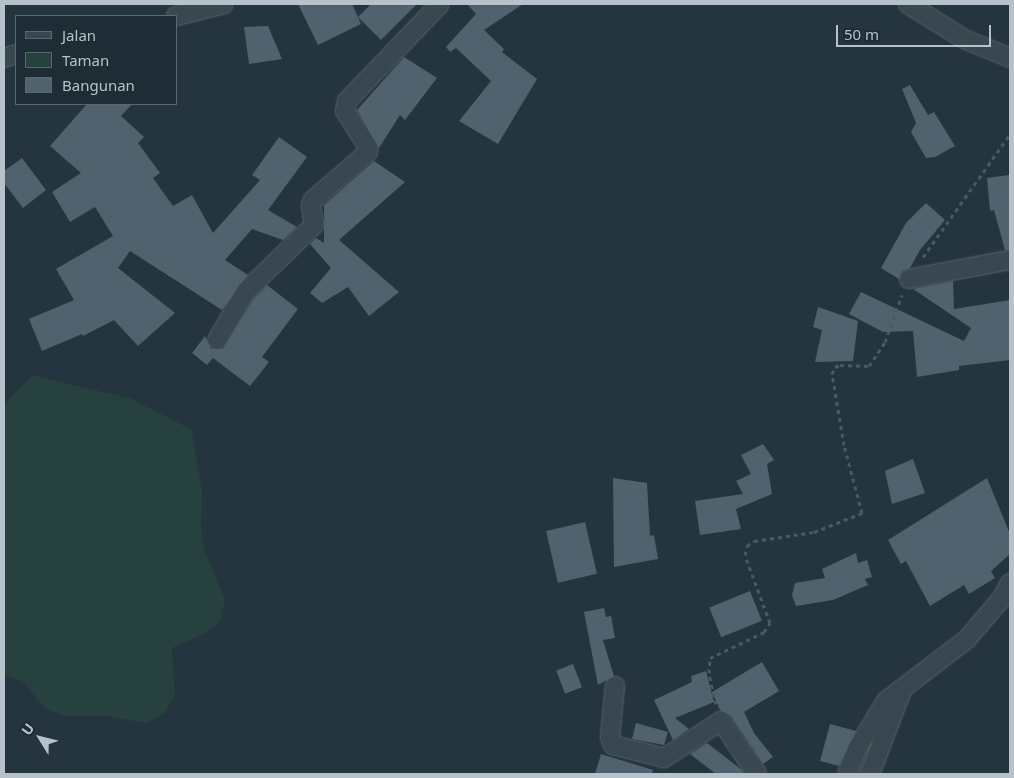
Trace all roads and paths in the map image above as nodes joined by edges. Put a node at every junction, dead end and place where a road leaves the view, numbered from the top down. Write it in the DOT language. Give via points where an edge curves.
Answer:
graph roads {
  1 [pos="224,4"];
  2 [pos="440,4"];
  3 [pos="908,4"];
  4 [pos="178,16"];
  5 [pos="1010,58"];
  6 [pos="1010,134"];
  7 [pos="1010,260"];
  8 [pos="909,279"];
  9 [pos="216,340"];
  10 [pos="1010,583"];
  11 [pos="615,686"];
  12 [pos="903,689"];
  13 [pos="721,721"];
  14 [pos="757,774"];
  15 [pos="847,774"];
  16 [pos="870,774"];
  1 -- 4 [label="street"];
  2 -- 9 [label="street" via="347,101 345,111 368,146 368,152 313,200 314,225 246,291"];
  3 -- 5 [label="street" via="964,39"];
  6 -- 8 [label="path"];
  7 -- 8 [label="street"];
  8 -- 13 [label="path" via="885,342 872,362 864,367 837,366 832,374 844,445 864,511 858,517 814,532 754,541 747,546 745,555 770,623 764,632 708,660"];
  10 -- 12 [label="street" via="1002,598 967,639"];
  11 -- 13 [label="street" via="610,737 620,749 664,758"];
  12 -- 15 [label="street" via="886,701 873,719"];
  12 -- 16 [label="street"];
  13 -- 14 [label="street"];
}
